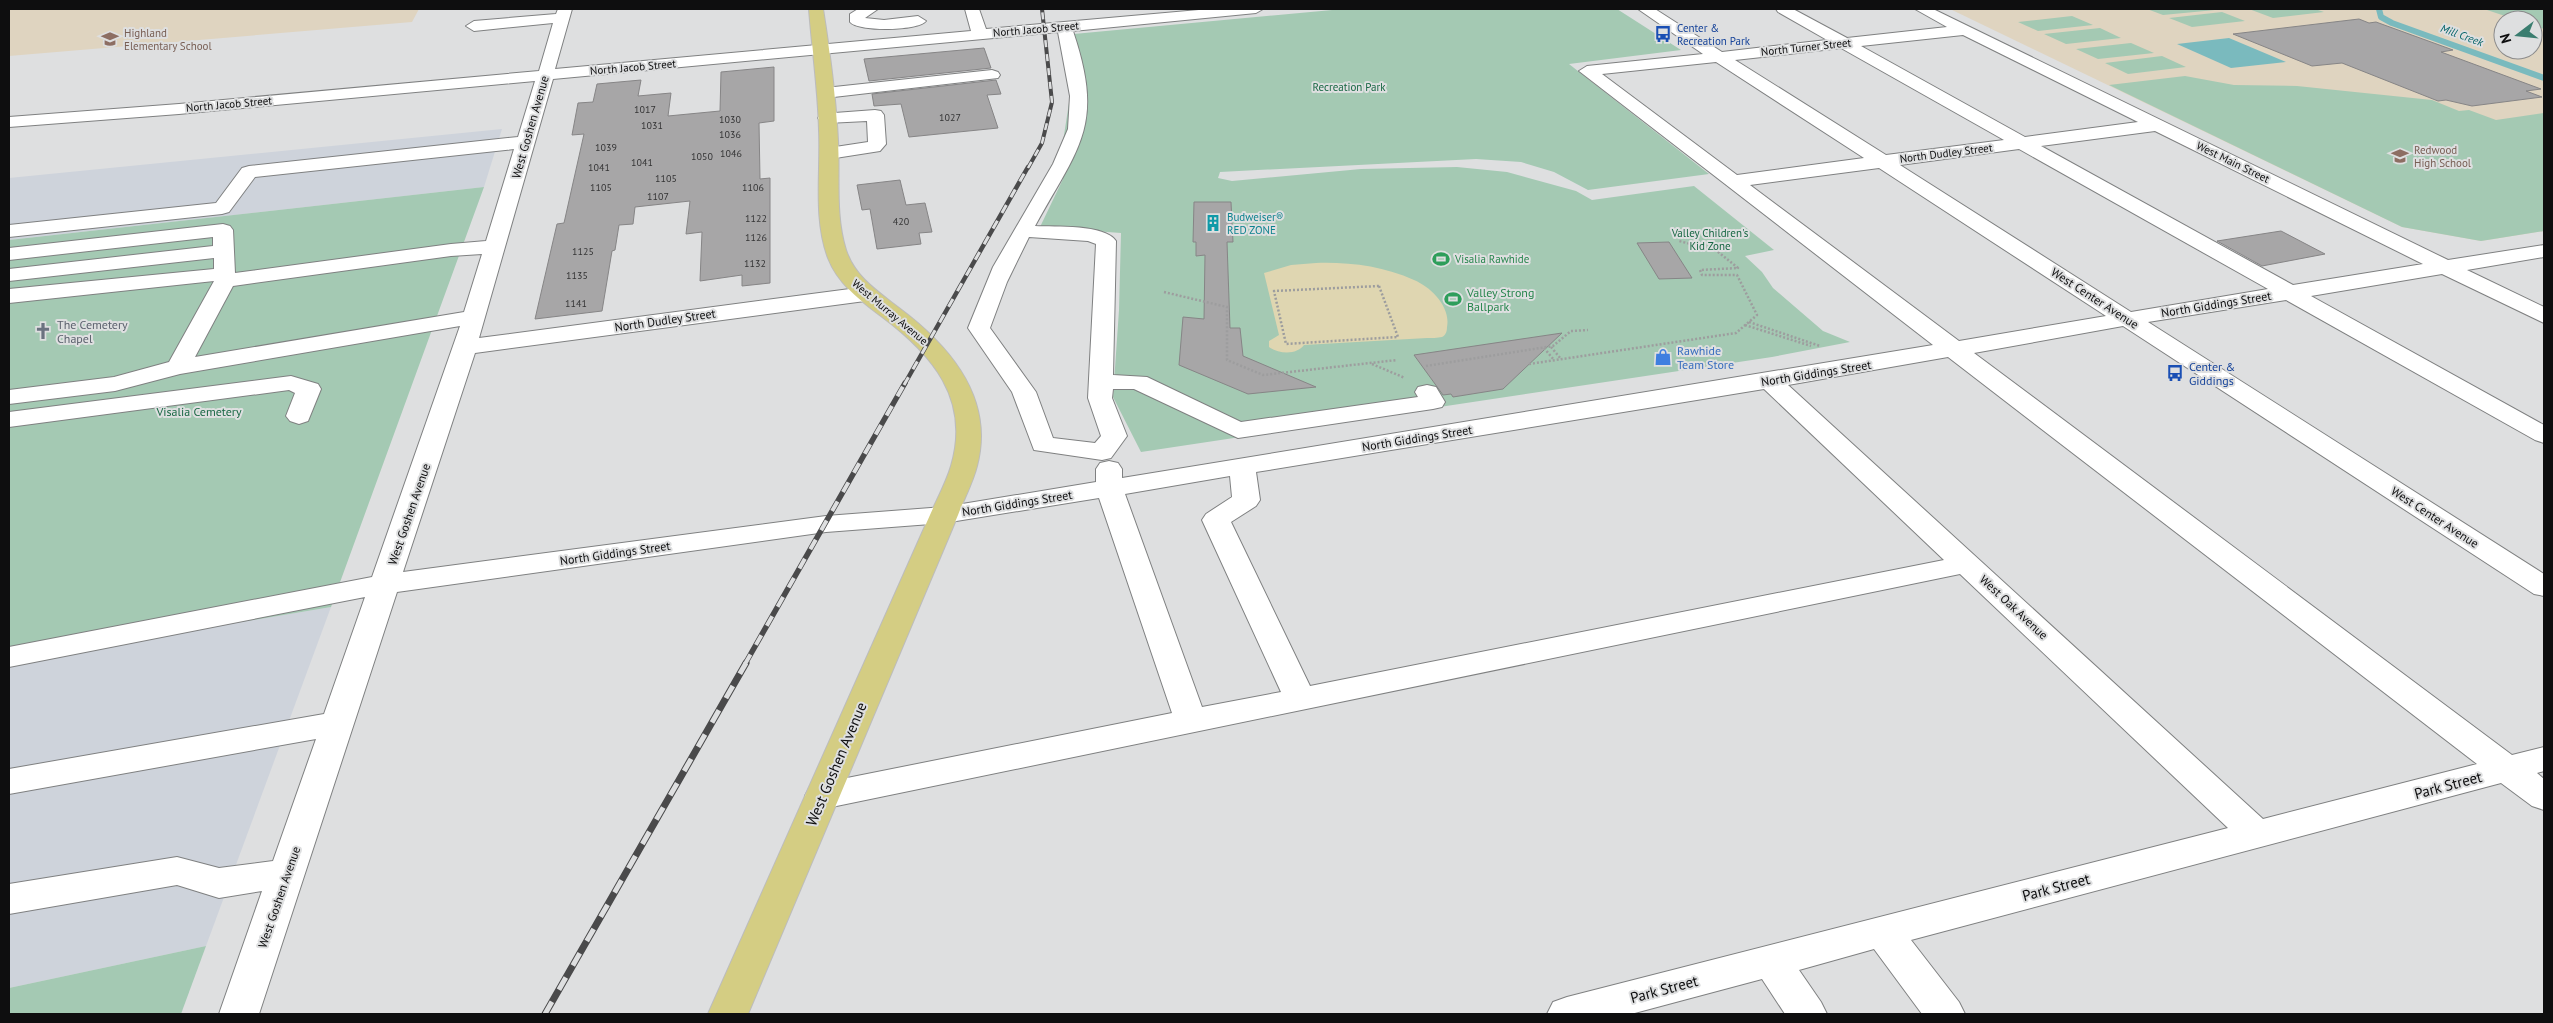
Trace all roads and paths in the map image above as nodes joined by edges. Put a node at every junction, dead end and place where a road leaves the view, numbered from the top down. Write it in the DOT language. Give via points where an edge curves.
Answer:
graph roads {
  1 [pos="816,9"];
  2 [pos="871,9"];
  3 [pos="1095,9"];
  4 [pos="1256,9"];
  5 [pos="1645,9"];
  6 [pos="1783,9"];
  7 [pos="1922,9"];
  8 [pos="973,12"];
  9 [pos="564,13"];
  10 [pos="956,18"];
  11 [pos="929,20"];
  12 [pos="1104,23"];
  13 [pos="474,26"];
  14 [pos="1064,27"];
  15 [pos="1966,30"];
  16 [pos="980,34"];
  17 [pos="1845,43"];
  18 [pos="821,50"];
  19 [pos="1719,57"];
  20 [pos="992,75"];
  21 [pos="546,76"];
  22 [pos="825,93"];
  23 [pos="827,118"];
  24 [pos="9,122"];
  25 [pos="2158,125"];
  26 [pos="526,142"];
  27 [pos="2024,143"];
  28 [pos="830,153"];
  29 [pos="1882,162"];
  30 [pos="1734,181"];
  31 [pos="9,231"];
  32 [pos="1023,231"];
  33 [pos="1679,241"];
  34 [pos="494,247"];
  35 [pos="224,251"];
  36 [pos="2544,251"];
  37 [pos="9,254"];
  38 [pos="2445,267"];
  39 [pos="9,275"];
  40 [pos="225,278"];
  41 [pos="1164,292"];
  42 [pos="2291,292"];
  43 [pos="865,294"];
  44 [pos="9,296"];
  45 [pos="2544,316"];
  46 [pos="474,317"];
  47 [pos="2127,318"];
  48 [pos="1748,322"];
  49 [pos="1745,325"];
  50 [pos="1588,330"];
  51 [pos="1813,342"];
  52 [pos="1286,344"];
  53 [pos="1807,345"];
  54 [pos="1550,346"];
  55 [pos="465,347"];
  56 [pos="1543,347"];
  57 [pos="1955,350"];
  58 [pos="1562,359"];
  59 [pos="1397,360"];
  60 [pos="1555,360"];
  61 [pos="1369,363"];
  62 [pos="1529,364"];
  63 [pos="178,367"];
  64 [pos="1424,367"];
  65 [pos="1769,380"];
  66 [pos="1100,382"];
  67 [pos="1427,392"];
  68 [pos="9,397"];
  69 [pos="299,416"];
  70 [pos="9,420"];
  71 [pos="2544,434"];
  72 [pos="1102,452"];
  73 [pos="1242,466"];
  74 [pos="1109,488"];
  75 [pos="944,515"];
  76 [pos="1967,564"];
  77 [pos="385,584"];
  78 [pos="2544,588"];
  79 [pos="9,657"];
  80 [pos="1300,699"];
  81 [pos="1191,721"];
  82 [pos="338,723"];
  83 [pos="2544,759"];
  84 [pos="2508,769"];
  85 [pos="9,781"];
  86 [pos="822,796"];
  87 [pos="2544,797"];
  88 [pos="2258,835"];
  89 [pos="287,873"];
  90 [pos="9,899"];
  91 [pos="1883,932"];
  92 [pos="1770,961"];
  93 [pos="239,1014"];
  94 [pos="728,1014"];
  95 [pos="1567,1014"];
  96 [pos="1806,1014"];
  97 [pos="1945,1014"];
  1 -- 18 [label="main road, West Murray Avenue"];
  2 -- 11 [label="street" via="857,14 858,22 884,25"];
  3 -- 12 [label="street"];
  4 -- 12 [label="street, North Jacob Street"];
  5 -- 19 [label="street, West Center Avenue"];
  6 -- 17 [label="street"];
  7 -- 15 [label="street, West Main Street"];
  8 -- 10 [label="street"];
  8 -- 16 [label="street"];
  9 -- 13 [label="street"];
  9 -- 21 [label="street, West Goshen Avenue"];
  12 -- 14 [label="street, North Jacob Street"];
  14 -- 16 [label="street, North Jacob Street"];
  14 -- 32 [label="street" via="1076,82 1079,116 1067,155"];
  15 -- 17 [label="street, North Turner Street"];
  15 -- 25 [label="street, West Main Street"];
  16 -- 18 [label="street, North Jacob Street"];
  17 -- 19 [label="street, North Turner Street"];
  17 -- 27 [label="street"];
  18 -- 21 [label="street, North Jacob Street"];
  18 -- 22 [label="main road, West Murray Avenue"];
  19 -- 29 [label="street, West Center Avenue"];
  19 -- 30 [label="street, North Turner Street" via="1588,71"];
  20 -- 22 [label="street"];
  21 -- 24 [label="street, North Jacob Street"];
  21 -- 26 [label="street, West Goshen Avenue"];
  22 -- 23 [label="main road, West Murray Avenue"];
  23 -- 28 [label="main road, West Murray Avenue"];
  23 -- 28 [label="street" via="875,115 877,144 874,147"];
  25 -- 27 [label="street, North Dudley Street"];
  25 -- 38 [label="street, West Main Street"];
  26 -- 31 [label="street" via="249,172 222,208"];
  26 -- 34 [label="street, West Goshen Avenue"];
  27 -- 29 [label="street, North Dudley Street"];
  27 -- 42 [label="street"];
  28 -- 43 [label="main road, West Murray Avenue" via="835,248 850,279"];
  29 -- 30 [label="street, North Dudley Street"];
  29 -- 47 [label="street, West Center Avenue"];
  30 -- 57 [label="street"];
  32 -- 66 [label="street" via="1091,235 1106,241"];
  32 -- 72 [label="street" via="988,296 979,328 1024,392 1043,445"];
  33 -- 48 [label="path" via="1717,251 1738,268 1700,270 1702,275 1737,275 1757,315"];
  34 -- 40 [label="street"];
  34 -- 46 [label="street, West Goshen Avenue"];
  35 -- 37 [label="street" via="224,230"];
  35 -- 39 [label="street"];
  35 -- 40 [label="street"];
  36 -- 38 [label="street, North Giddings Street"];
  38 -- 42 [label="street, North Giddings Street"];
  38 -- 45 [label="street, West Main Street"];
  40 -- 44 [label="street"];
  40 -- 63 [label="street"];
  41 -- 61 [label="path" via="1227,307 1227,360 1263,375"];
  42 -- 47 [label="street, North Giddings Street"];
  42 -- 71 [label="street"];
  43 -- 55 [label="street, North Dudley Street"];
  43 -- 75 [label="main road, West Murray Avenue" via="929,344 953,372 963,393 969,438 964,465"];
  46 -- 55 [label="street, West Goshen Avenue"];
  46 -- 63 [label="street"];
  47 -- 57 [label="street, North Giddings Street"];
  47 -- 78 [label="street, West Center Avenue"];
  48 -- 49 [label="path"];
  48 -- 51 [label="path"];
  49 -- 53 [label="path"];
  49 -- 58 [label="path" via="1736,333"];
  50 -- 54 [label="path" via="1571,331"];
  52 -- 52 [label="path" via="1296,343 1398,337 1379,286 1274,291"];
  54 -- 56 [label="path"];
  54 -- 58 [label="path"];
  55 -- 77 [label="street, West Goshen Avenue"];
  56 -- 60 [label="path"];
  56 -- 64 [label="path"];
  57 -- 65 [label="street, North Giddings Street"];
  57 -- 84 [label="street"];
  58 -- 60 [label="path"];
  59 -- 61 [label="path"];
  60 -- 62 [label="path"];
  61 -- 67 [label="path" via="1417,384"];
  63 -- 68 [label="street" via="115,384"];
  65 -- 73 [label="street, North Giddings Street"];
  65 -- 76 [label="street, West Oak Avenue"];
  66 -- 67 [label="street" via="1138,382 1238,430 1433,402"];
  66 -- 72 [label="street" via="1100,398 1114,436"];
  69 -- 70 [label="street" via="310,389 292,383"];
  72 -- 74 [label="street" via="1109,468"];
  73 -- 74 [label="street, North Giddings Street"];
  73 -- 80 [label="street" via="1246,500 1216,520"];
  74 -- 75 [label="street, North Giddings Street"];
  74 -- 81 [label="street"];
  75 -- 77 [label="street, North Giddings Street" via="826,524"];
  75 -- 86 [label="main road, West Goshen Avenue"];
  76 -- 80 [label="street"];
  76 -- 88 [label="street, West Oak Avenue"];
  77 -- 79 [label="street, North Giddings Street"];
  77 -- 82 [label="street, West Goshen Avenue"];
  80 -- 81 [label="street"];
  81 -- 86 [label="street"];
  82 -- 85 [label="street"];
  82 -- 89 [label="street, West Goshen Avenue"];
  83 -- 84 [label="street, Park Street"];
  84 -- 87 [label="street"];
  84 -- 88 [label="street, Park Street"];
  86 -- 94 [label="main road, West Goshen Avenue"];
  88 -- 91 [label="street, Park Street"];
  89 -- 90 [label="street" via="220,883 177,871"];
  89 -- 93 [label="street, West Goshen Avenue"];
  91 -- 92 [label="street, Park Street"];
  91 -- 97 [label="street"];
  92 -- 95 [label="street, Park Street"];
  92 -- 96 [label="street"];
}
